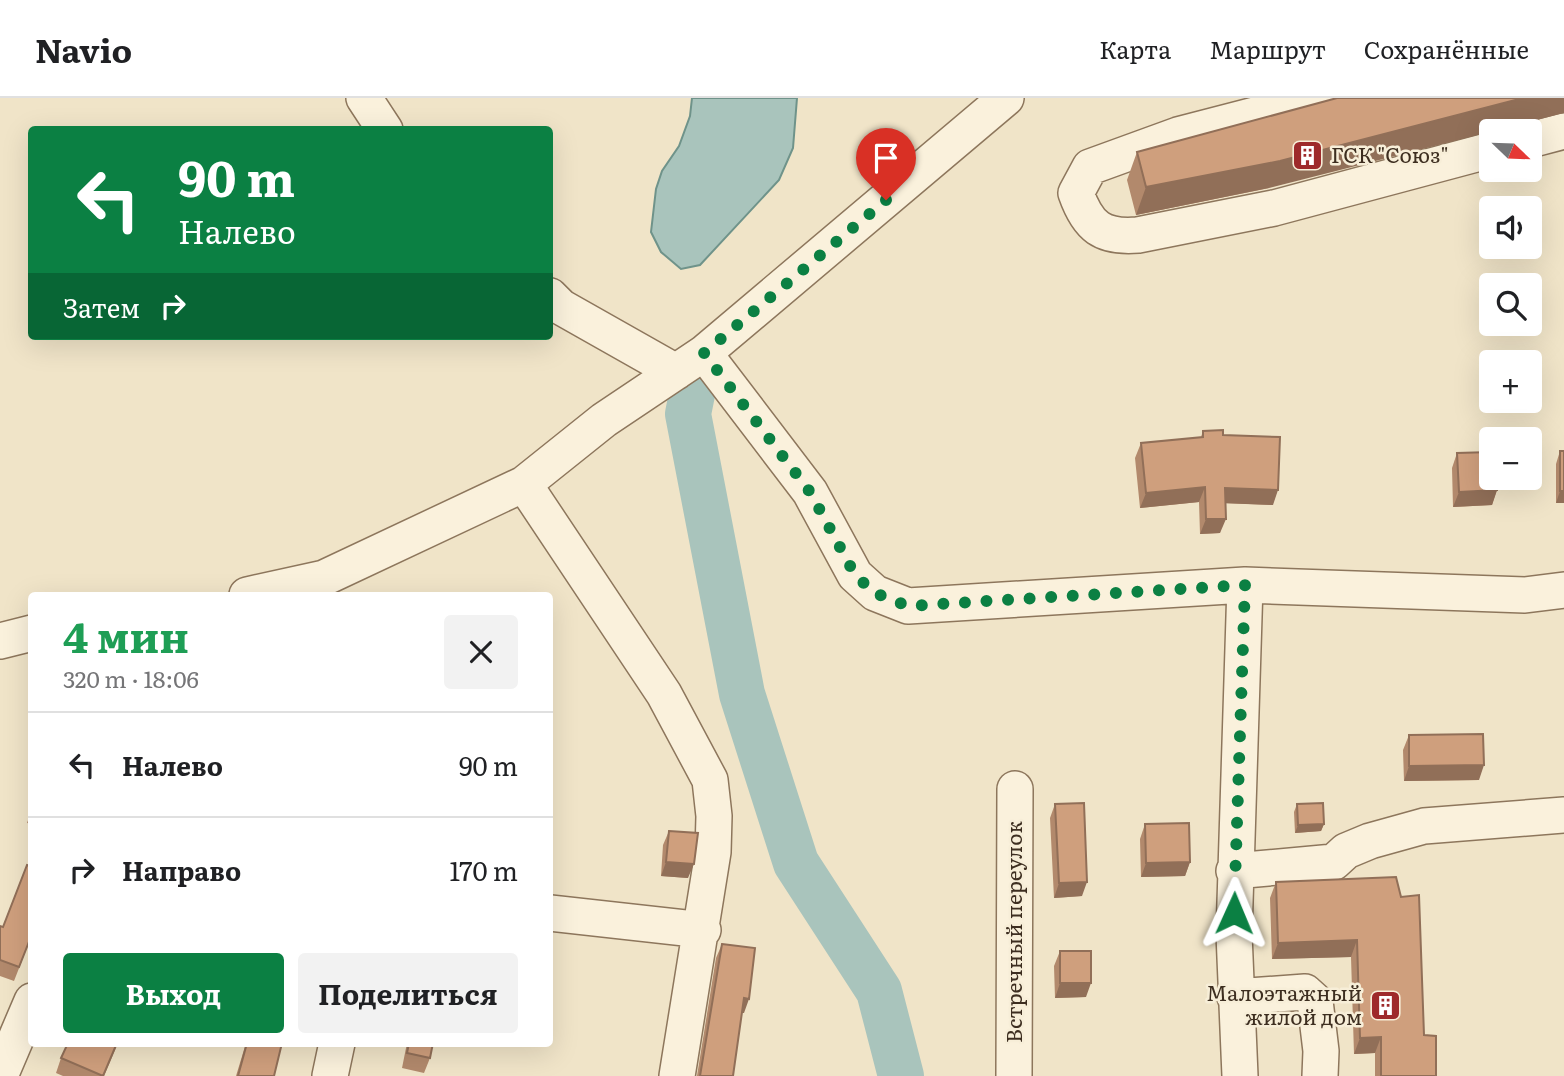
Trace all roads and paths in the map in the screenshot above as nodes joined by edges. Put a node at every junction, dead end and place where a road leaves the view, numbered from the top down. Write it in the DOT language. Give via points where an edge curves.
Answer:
graph roads {
  1 [pos="364,98"];
  2 [pos="1006,98"];
  3 [pos="1320,98"];
  4 [pos="382,126"];
  5 [pos="1564,131"];
  6 [pos="1542,137"];
  7 [pos="1479,153"];
  8 [pos="553,299"];
  9 [pos="704,353"];
  10 [pos="676,372"];
  11 [pos="524,484"];
  12 [pos="353,581"];
  13 [pos="1245,585"];
  14 [pos="1564,590"];
  15 [pos="261,592"];
  16 [pos="28,634"];
  17 [pos="0,641"];
  18 [pos="1015,789"];
  19 [pos="1564,815"];
  20 [pos="1234,871"];
  21 [pos="553,913"];
  22 [pos="703,930"];
  23 [pos="1235,997"];
  24 [pos="28,1011"];
  25 [pos="336,1047"];
  26 [pos="1,1076"];
  27 [pos="330,1076"];
  28 [pos="677,1076"];
  29 [pos="1014,1076"];
  30 [pos="1240,1076"];
  31 [pos="1320,1076"];
  1 -- 4 [label="street"];
  2 -- 9 [label="street"];
  3 -- 7 [label="street" via="1178,135 1090,167 1076,193 1085,218 1115,237 1138,236 1274,208"];
  5 -- 6 [label="street"];
  8 -- 10 [label="street"];
  9 -- 10 [label="street"];
  9 -- 13 [label="street" via="810,492 855,575 875,593 908,606"];
  10 -- 11 [label="street" via="604,420"];
  11 -- 12 [label="street"];
  11 -- 22 [label="street" via="664,694 709,780 713,852"];
  12 -- 15 [label="street" via="324,578"];
  13 -- 14 [label="street" via="1525,595"];
  13 -- 20 [label="street"];
  16 -- 17 [label="street"];
  18 -- 29 [label="street, Встречный переулок"];
  19 -- 20 [label="street" via="1424,826 1370,841 1334,862"];
  20 -- 23 [label="street"];
  21 -- 22 [label="street"];
  22 -- 28 [label="street"];
  23 -- 30 [label="street"];
  23 -- 31 [label="street" via="1305,992 1315,1001"];
  24 -- 26 [label="street"];
  25 -- 27 [label="street"];
}
